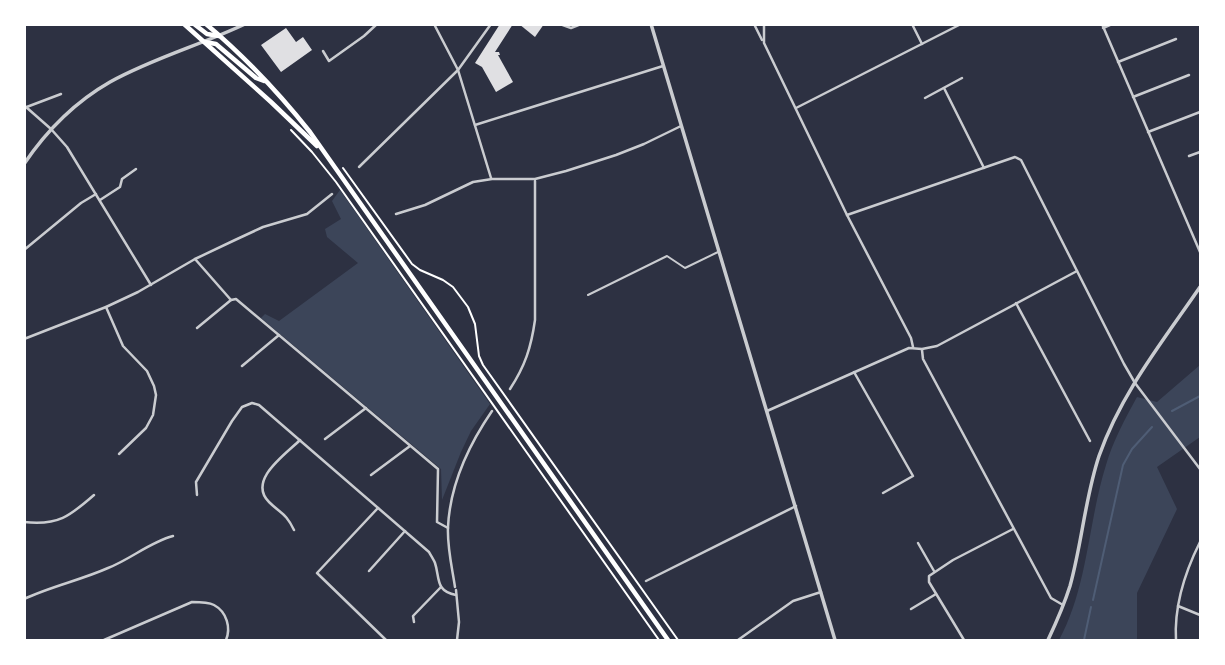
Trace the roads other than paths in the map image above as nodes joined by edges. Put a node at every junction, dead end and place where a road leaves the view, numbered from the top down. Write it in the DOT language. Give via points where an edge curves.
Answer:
graph roads {
  1 [pos="184,24"];
  2 [pos="194,24"];
  3 [pos="206,24"];
  4 [pos="245,24"];
  5 [pos="377,24"];
  6 [pos="434,24"];
  7 [pos="491,24"];
  8 [pos="560,24"];
  9 [pos="581,24"];
  10 [pos="651,24"];
  11 [pos="754,24"];
  12 [pos="764,24"];
  13 [pos="912,24"];
  14 [pos="961,24"];
  15 [pos="1112,24"];
  16 [pos="1102,26"];
  17 [pos="219,36"];
  18 [pos="1176,39"];
  19 [pos="204,42"];
  20 [pos="764,43"];
  21 [pos="922,44"];
  22 [pos="323,51"];
  23 [pos="1118,62"];
  24 [pos="663,66"];
  25 [pos="458,70"];
  26 [pos="1189,75"];
  27 [pos="962,78"];
  28 [pos="265,82"];
  29 [pos="944,88"];
  30 [pos="61,94"];
  31 [pos="1133,97"];
  32 [pos="925,98"];
  33 [pos="25,107"];
  34 [pos="796,108"];
  35 [pos="1200,113"];
  36 [pos="475,125"];
  37 [pos="681,126"];
  38 [pos="51,129"];
  39 [pos="1148,132"];
  40 [pos="1200,152"];
  41 [pos="325,154"];
  42 [pos="1189,156"];
  43 [pos="24,164"];
  44 [pos="359,167"];
  45 [pos="984,168"];
  46 [pos="136,169"];
  47 [pos="492,179"];
  48 [pos="535,179"];
  49 [pos="96,194"];
  50 [pos="332,194"];
  51 [pos="100,200"];
  52 [pos="396,214"];
  53 [pos="847,215"];
  54 [pos="24,250"];
  55 [pos="719,251"];
  56 [pos="1200,252"];
  57 [pos="195,260"];
  58 [pos="1077,271"];
  59 [pos="151,285"];
  60 [pos="1200,287"];
  61 [pos="588,295"];
  62 [pos="231,300"];
  63 [pos="1016,303"];
  64 [pos="106,307"];
  65 [pos="197,328"];
  66 [pos="279,335"];
  67 [pos="24,339"];
  68 [pos="913,347"];
  69 [pos="922,349"];
  70 [pos="242,366"];
  71 [pos="854,372"];
  72 [pos="1135,383"];
  73 [pos="510,389"];
  74 [pos="366,408"];
  75 [pos="492,411"];
  76 [pos="766,411"];
  77 [pos="325,439"];
  78 [pos="300,440"];
  79 [pos="1090,441"];
  80 [pos="410,446"];
  81 [pos="119,454"];
  82 [pos="1200,469"];
  83 [pos="371,475"];
  84 [pos="883,493"];
  85 [pos="94,495"];
  86 [pos="197,495"];
  87 [pos="796,506"];
  88 [pos="378,508"];
  89 [pos="24,522"];
  90 [pos="448,528"];
  91 [pos="1013,529"];
  92 [pos="294,530"];
  93 [pos="405,531"];
  94 [pos="173,536"];
  95 [pos="1200,542"];
  96 [pos="918,543"];
  97 [pos="369,571"];
  98 [pos="934,571"];
  99 [pos="646,581"];
  100 [pos="441,587"];
  101 [pos="456,590"];
  102 [pos="821,592"];
  103 [pos="936,594"];
  104 [pos="24,599"];
  105 [pos="1063,605"];
  106 [pos="1178,606"];
  107 [pos="911,609"];
  108 [pos="1200,615"];
  109 [pos="414,622"];
  110 [pos="104,640"];
  111 [pos="226,640"];
  112 [pos="386,640"];
  113 [pos="457,640"];
  114 [pos="668,640"];
  115 [pos="738,640"];
  116 [pos="835,640"];
  117 [pos="964,640"];
  118 [pos="1048,640"];
  119 [pos="1176,640"];
  1 -- 19 [label="main road"];
  2 -- 17 [label="main road"];
  3 -- 17 [label="main road"];
  4 -- 17 [label="street"];
  5 -- 22 [label="street" via="330,61"];
  6 -- 25 [label="street"];
  7 -- 25 [label="street"];
  8 -- 9 [label="street" via="571,28"];
  10 -- 24 [label="street"];
  11 -- 20 [label="street"];
  12 -- 20 [label="street"];
  13 -- 21 [label="street"];
  14 -- 21 [label="street"];
  15 -- 16 [label="street"];
  16 -- 23 [label="street"];
  17 -- 19 [label="street"];
  17 -- 28 [label="main road"];
  18 -- 23 [label="street"];
  19 -- 28 [label="main road" via="216,44"];
  19 -- 38 [label="street" via="109,83"];
  19 -- 41 [label="main road"];
  20 -- 34 [label="street"];
  21 -- 34 [label="street"];
  23 -- 31 [label="street"];
  24 -- 36 [label="street"];
  24 -- 37 [label="street"];
  25 -- 36 [label="street"];
  25 -- 44 [label="street"];
  26 -- 31 [label="street"];
  27 -- 29 [label="street"];
  28 -- 41 [label="main road"];
  29 -- 32 [label="street"];
  29 -- 45 [label="street"];
  30 -- 33 [label="street"];
  31 -- 39 [label="street"];
  33 -- 38 [label="street"];
  34 -- 53 [label="street"];
  35 -- 39 [label="street"];
  36 -- 47 [label="street"];
  37 -- 48 [label="street" via="616,155"];
  37 -- 55 [label="street"];
  38 -- 43 [label="street"];
  38 -- 49 [label="street"];
  39 -- 56 [label="street"];
  40 -- 42 [label="street"];
  41 -- 114 [label="main road"];
  45 -- 53 [label="street"];
  45 -- 58 [label="street" via="1015,157 1021,160"];
  46 -- 51 [label="street"];
  47 -- 48 [label="street"];
  47 -- 52 [label="street"];
  48 -- 73 [label="street" via="535,320 526,361"];
  49 -- 51 [label="street"];
  49 -- 54 [label="street"];
  50 -- 57 [label="street" via="307,214 263,228"];
  51 -- 59 [label="street"];
  53 -- 68 [label="street"];
  55 -- 61 [label="lane" via="685,268 667,256"];
  55 -- 76 [label="street"];
  57 -- 59 [label="street"];
  57 -- 62 [label="street"];
  58 -- 63 [label="street"];
  58 -- 72 [label="street"];
  59 -- 64 [label="street"];
  60 -- 72 [label="street"];
  62 -- 65 [label="street"];
  62 -- 66 [label="street" via="236,299"];
  63 -- 69 [label="street" via="937,346"];
  63 -- 79 [label="street"];
  64 -- 67 [label="street"];
  64 -- 81 [label="street" via="124,346 151,377 156,395 146,428"];
  66 -- 70 [label="street"];
  66 -- 74 [label="street"];
  68 -- 69 [label="street"];
  68 -- 71 [label="street"];
  69 -- 91 [label="street" via="923,359"];
  71 -- 76 [label="street"];
  71 -- 84 [label="street" via="913,475"];
  72 -- 82 [label="street"];
  72 -- 105 [label="street" via="1099,456"];
  74 -- 77 [label="street"];
  74 -- 80 [label="street"];
  75 -- 90 [label="street" via="460,471"];
  76 -- 87 [label="street"];
  78 -- 86 [label="street" via="260,405 247,404 196,482"];
  78 -- 88 [label="street"];
  78 -- 92 [label="street" via="268,471 262,486 267,501 284,514"];
  80 -- 83 [label="street"];
  80 -- 90 [label="street" via="438,469 437,522"];
  85 -- 89 [label="street" via="62,520"];
  87 -- 99 [label="street"];
  87 -- 102 [label="street"];
  88 -- 93 [label="street"];
  88 -- 112 [label="street" via="317,573"];
  90 -- 101 [label="street"];
  91 -- 98 [label="street"];
  91 -- 105 [label="street" via="1051,598"];
  93 -- 97 [label="street"];
  93 -- 100 [label="street" via="429,552"];
  94 -- 104 [label="street" via="107,569"];
  95 -- 106 [label="street"];
  96 -- 98 [label="street"];
  98 -- 103 [label="street" via="929,582"];
  100 -- 101 [label="street" via="449,593"];
  100 -- 109 [label="street" via="413,616"];
  101 -- 113 [label="street"];
  102 -- 115 [label="street" via="793,601"];
  102 -- 116 [label="street"];
  103 -- 107 [label="street"];
  103 -- 117 [label="street"];
  105 -- 118 [label="street"];
  106 -- 108 [label="street"];
  106 -- 119 [label="street"];
  110 -- 111 [label="street" via="192,602 214,605 222,612 227,621"];
}
